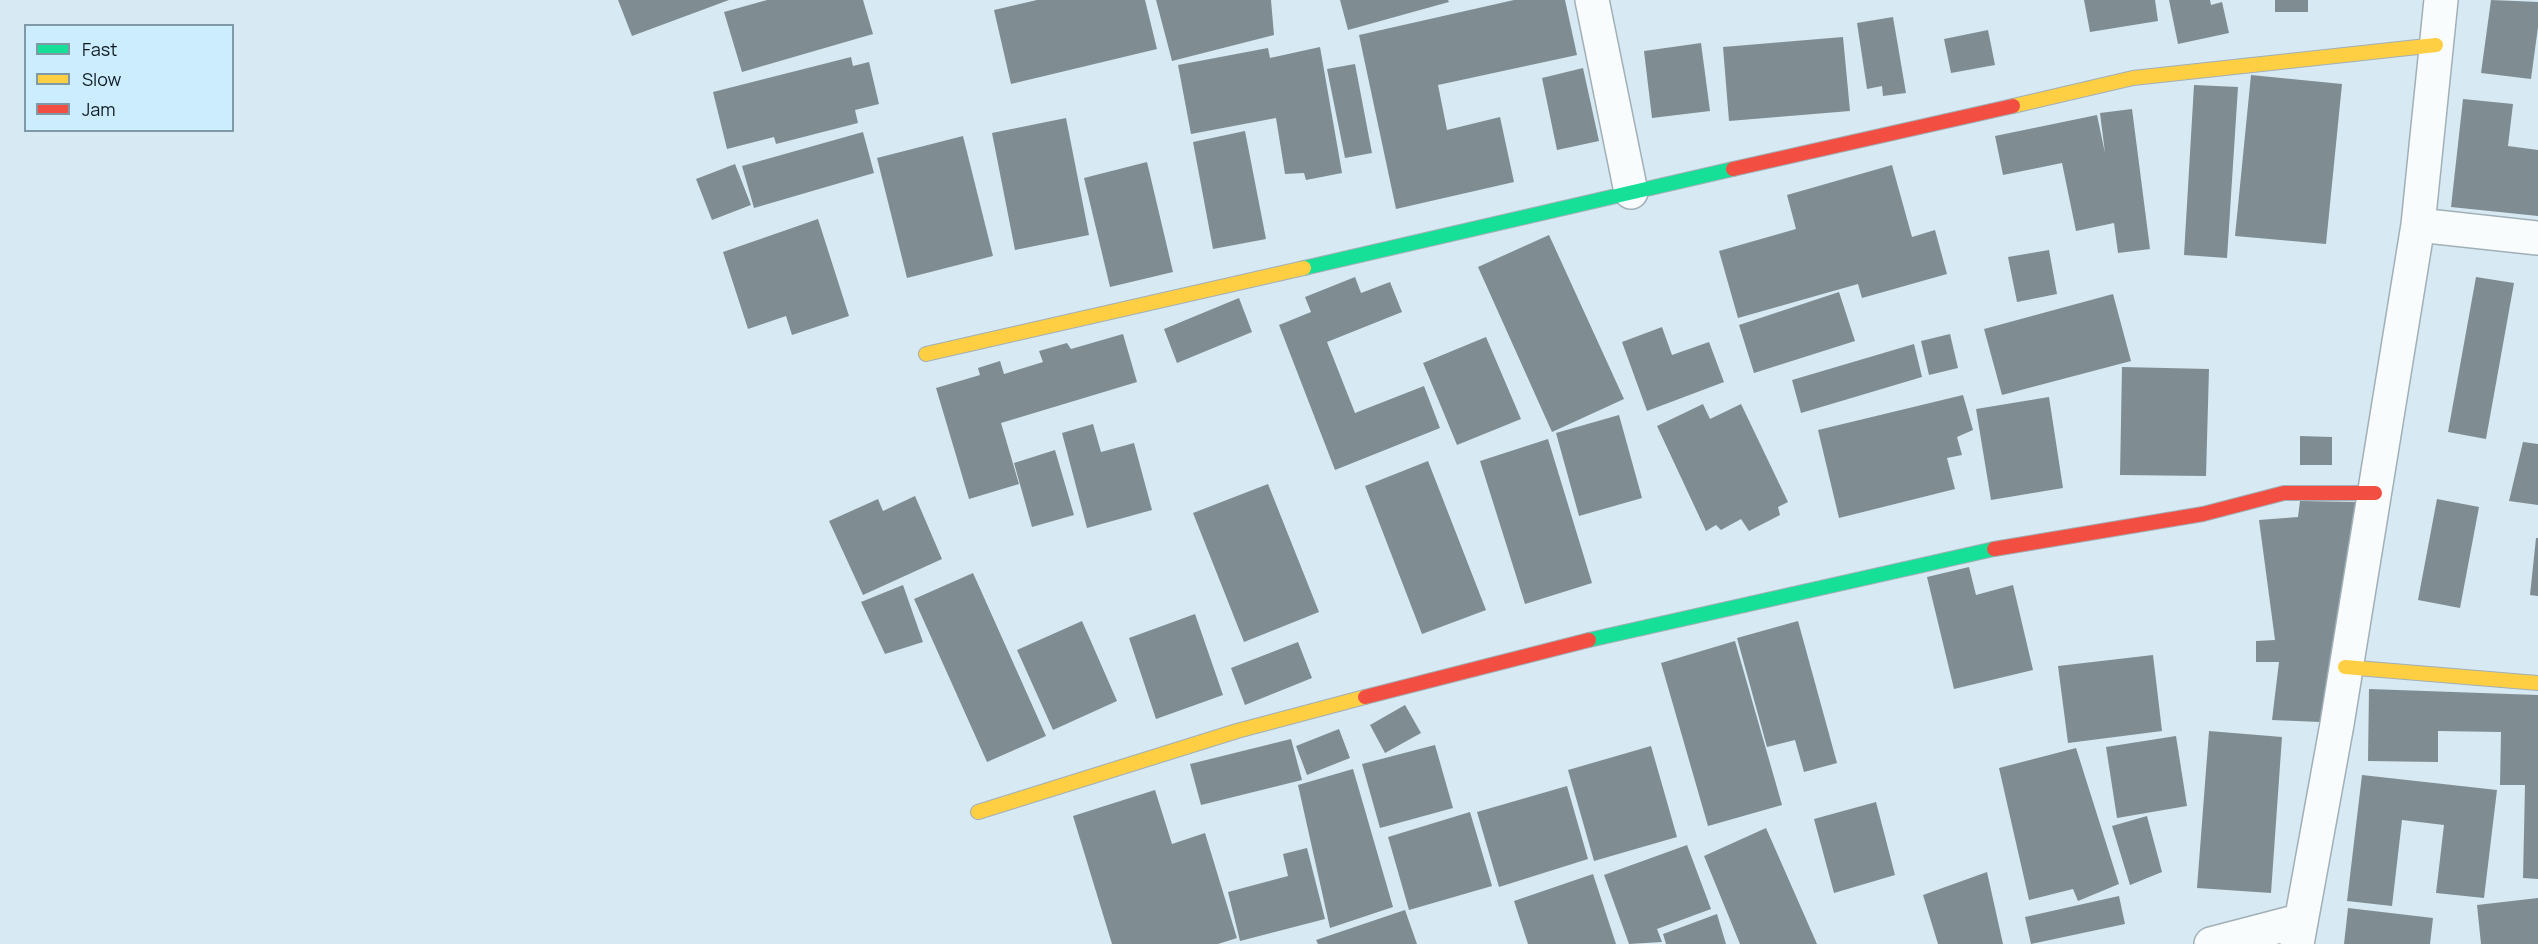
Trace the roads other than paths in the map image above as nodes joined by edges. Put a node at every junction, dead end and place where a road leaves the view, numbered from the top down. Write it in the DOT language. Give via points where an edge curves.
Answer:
graph roads {
  1 [pos="1592,0"];
  2 [pos="2441,0"];
  3 [pos="2436,45"];
  4 [pos="1631,192"];
  5 [pos="2418,225"];
  6 [pos="2538,238"];
  7 [pos="926,354"];
  8 [pos="2375,493"];
  9 [pos="2344,667"];
  10 [pos="2538,683"];
  11 [pos="978,812"];
  12 [pos="2298,933"];
  13 [pos="2211,944"];
  1 -- 4 [label="street"];
  2 -- 3 [label="street"];
  3 -- 4 [label="street" via="2133,78"];
  3 -- 5 [label="street"];
  4 -- 7 [label="street"];
  5 -- 6 [label="street"];
  5 -- 8 [label="street"];
  8 -- 9 [label="street"];
  8 -- 11 [label="street" via="2284,493 2203,514 2000,548 1523,655 1237,731"];
  9 -- 10 [label="street"];
  9 -- 12 [label="street"];
  12 -- 13 [label="street"];
}
